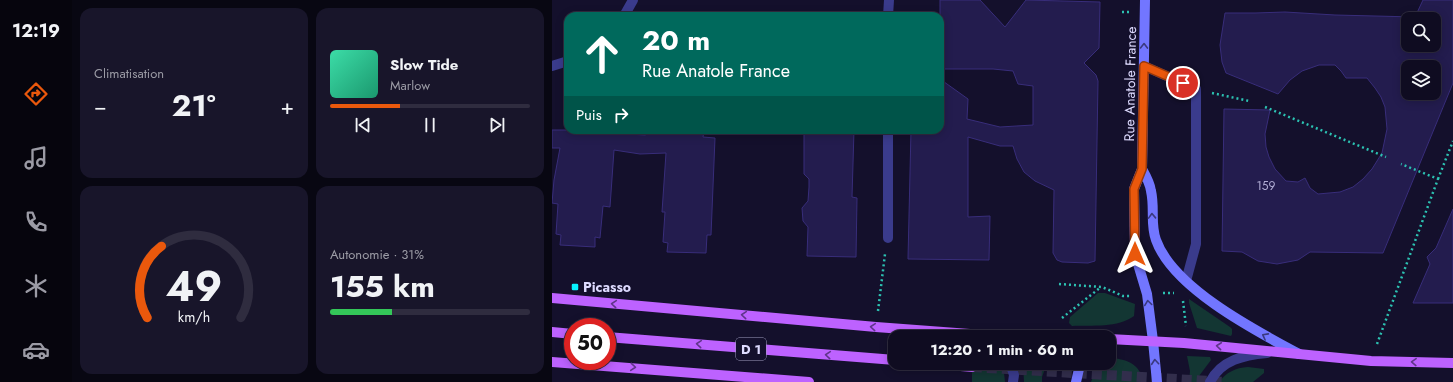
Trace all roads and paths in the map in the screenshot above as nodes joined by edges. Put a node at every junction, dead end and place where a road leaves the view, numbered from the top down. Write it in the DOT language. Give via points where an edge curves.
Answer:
graph roads {
  1 [pos="633,0"];
  2 [pos="888,0"];
  3 [pos="1146,0"];
  4 [pos="626,12"];
  5 [pos="888,12"];
  6 [pos="564,62"];
  7 [pos="552,66"];
  8 [pos="1144,66"];
  9 [pos="1196,89"];
  10 [pos="1249,101"];
  11 [pos="1265,107"];
  12 [pos="888,134"];
  13 [pos="1453,141"];
  14 [pos="1386,157"];
  15 [pos="1401,164"];
  16 [pos="1142,169"];
  17 [pos="1438,179"];
  18 [pos="888,238"];
  19 [pos="1186,281"];
  20 [pos="1059,284"];
  21 [pos="552,298"];
  22 [pos="1183,300"];
  23 [pos="1062,318"];
  24 [pos="876,327"];
  25 [pos="1186,327"];
  26 [pos="911,330"];
  27 [pos="552,332"];
  28 [pos="564,333"];
  29 [pos="616,338"];
  30 [pos="1116,340"];
  31 [pos="1153,341"];
  32 [pos="1277,352"];
  33 [pos="1299,354"];
  34 [pos="888,359"];
  35 [pos="1371,361"];
  36 [pos="552,362"];
  37 [pos="1453,363"];
  38 [pos="1012,370"];
  39 [pos="1079,370"];
  40 [pos="809,382"];
  41 [pos="1013,382"];
  42 [pos="1076,382"];
  43 [pos="1157,382"];
  44 [pos="1210,382"];
  1 -- 4 [label="street"];
  2 -- 5 [label="street"];
  8 -- 3 [label="main road, Rue Anatole France, one-way"];
  6 -- 7 [label="street"];
  8 -- 9 [label="street"];
  8 -- 16 [label="main road, Rue Anatole France"];
  9 -- 10 [label="path"];
  9 -- 19 [label="street" via="1196,244"];
  11 -- 14 [label="path"];
  12 -- 18 [label="street"];
  13 -- 17 [label="path"];
  15 -- 17 [label="path"];
  19 -- 16 [label="main road, one-way" via="1160,251 1152,218 1152,193"];
  31 -- 16 [label="main road, one-way" via="1146,294 1135,254 1134,189"];
  17 -- 35 [label="path"];
  18 -- 24 [label="path"];
  33 -- 19 [label="main road, one-way" via="1258,333"];
  20 -- 23 [label="path" via="1102,287"];
  24 -- 21 [label="main road, one-way"];
  22 -- 25 [label="path"];
  24 -- 26 [label="main road"];
  27 -- 28 [label="main road"];
  34 -- 29 [label="main road, D 1, one-way"];
  30 -- 31 [label="main road"];
  32 -- 31 [label="main road, one-way"];
  43 -- 31 [label="main road, one-way"];
  32 -- 33 [label="main road"];
  32 -- 44 [label="street" via="1232,360 1218,369"];
  33 -- 35 [label="main road"];
  37 -- 35 [label="main road, one-way"];
  36 -- 40 [label="main road, D 1, one-way"];
  38 -- 41 [label="street"];
  39 -- 42 [label="main road"];
}
